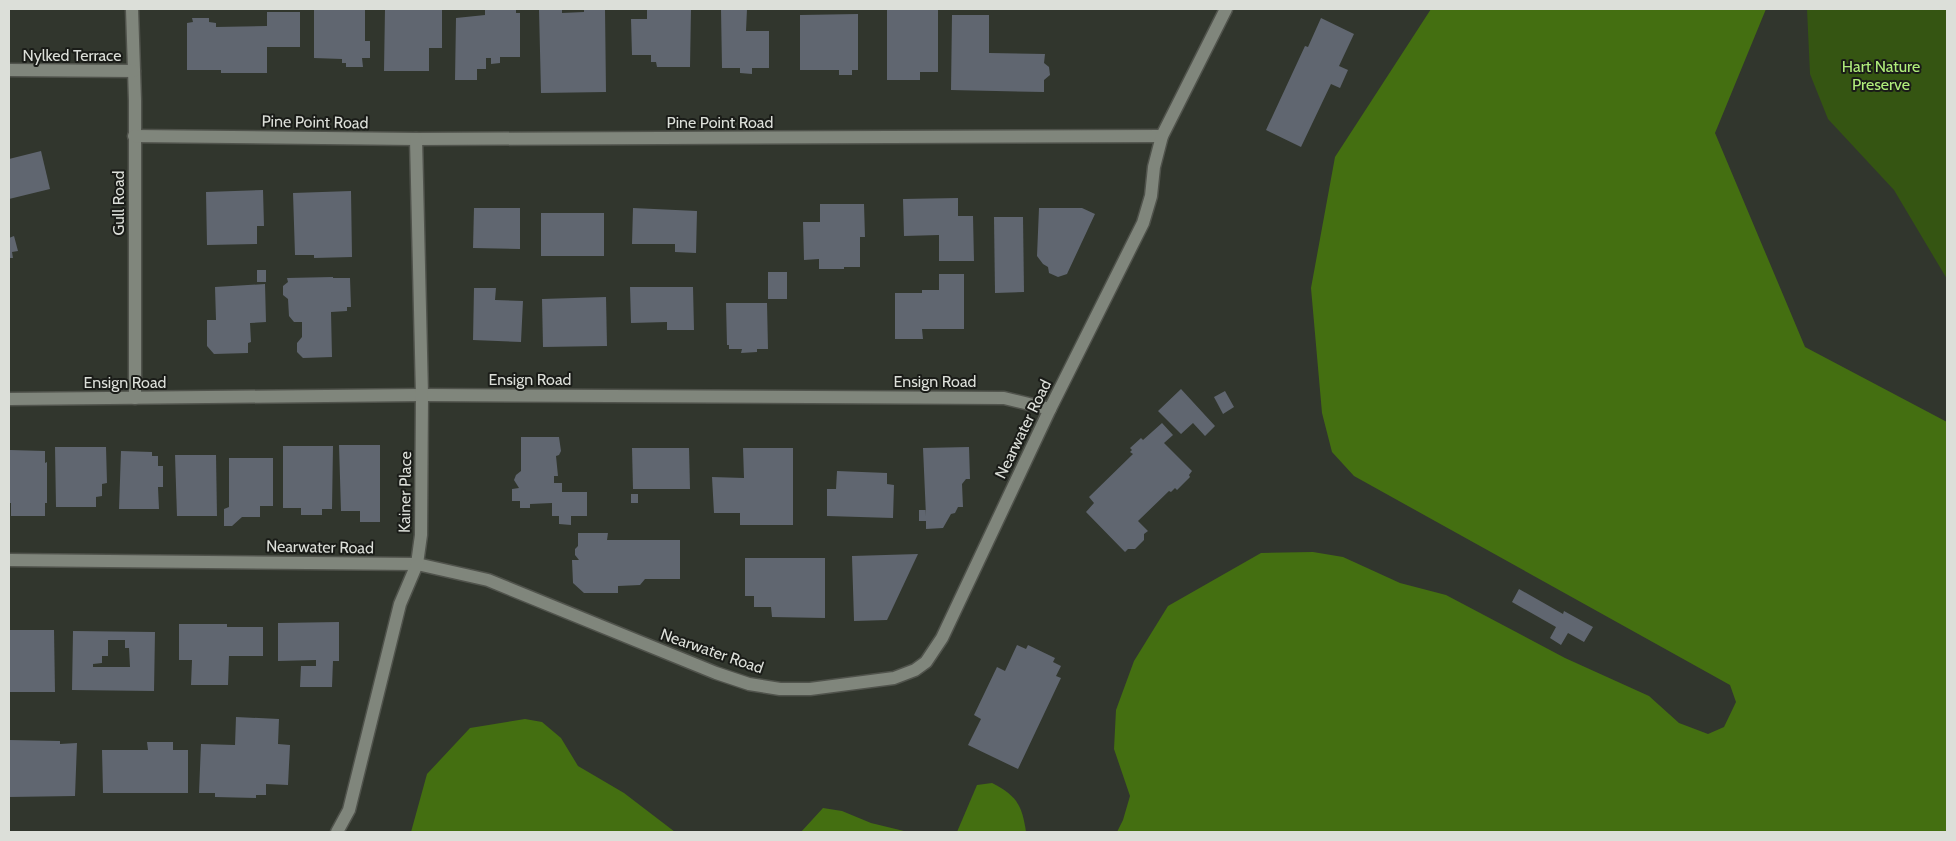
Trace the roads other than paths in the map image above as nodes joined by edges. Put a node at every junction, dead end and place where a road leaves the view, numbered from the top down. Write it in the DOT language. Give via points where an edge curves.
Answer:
graph roads {
  1 [pos="132,9"];
  2 [pos="1226,9"];
  3 [pos="9,70"];
  4 [pos="134,71"];
  5 [pos="134,136"];
  6 [pos="1162,136"];
  7 [pos="416,139"];
  8 [pos="422,395"];
  9 [pos="9,398"];
  10 [pos="135,398"];
  11 [pos="1050,409"];
  12 [pos="9,560"];
  13 [pos="417,564"];
  14 [pos="337,832"];
  1 -- 4 [label="street, Gull Road"];
  2 -- 6 [label="street"];
  3 -- 4 [label="street, Nylked Terrace"];
  4 -- 5 [label="street, Gull Road"];
  5 -- 7 [label="street, Pine Point Road"];
  5 -- 10 [label="street, Gull Road"];
  6 -- 7 [label="street, Pine Point Road"];
  6 -- 11 [label="street, Nearwater Road" via="1151,196 1142,223"];
  7 -- 8 [label="street, Kainer Place"];
  8 -- 10 [label="street, Ensign Road"];
  8 -- 11 [label="street, Ensign Road" via="1004,398"];
  8 -- 13 [label="street, Kainer Place" via="421,535"];
  9 -- 10 [label="street, Ensign Road"];
  11 -- 13 [label="street, Nearwater Road" via="942,638 926,662 894,678 810,689 749,684 488,580"];
  12 -- 13 [label="street, Nearwater Road"];
  13 -- 14 [label="street, Kainer Place" via="400,604 349,810"];
}
